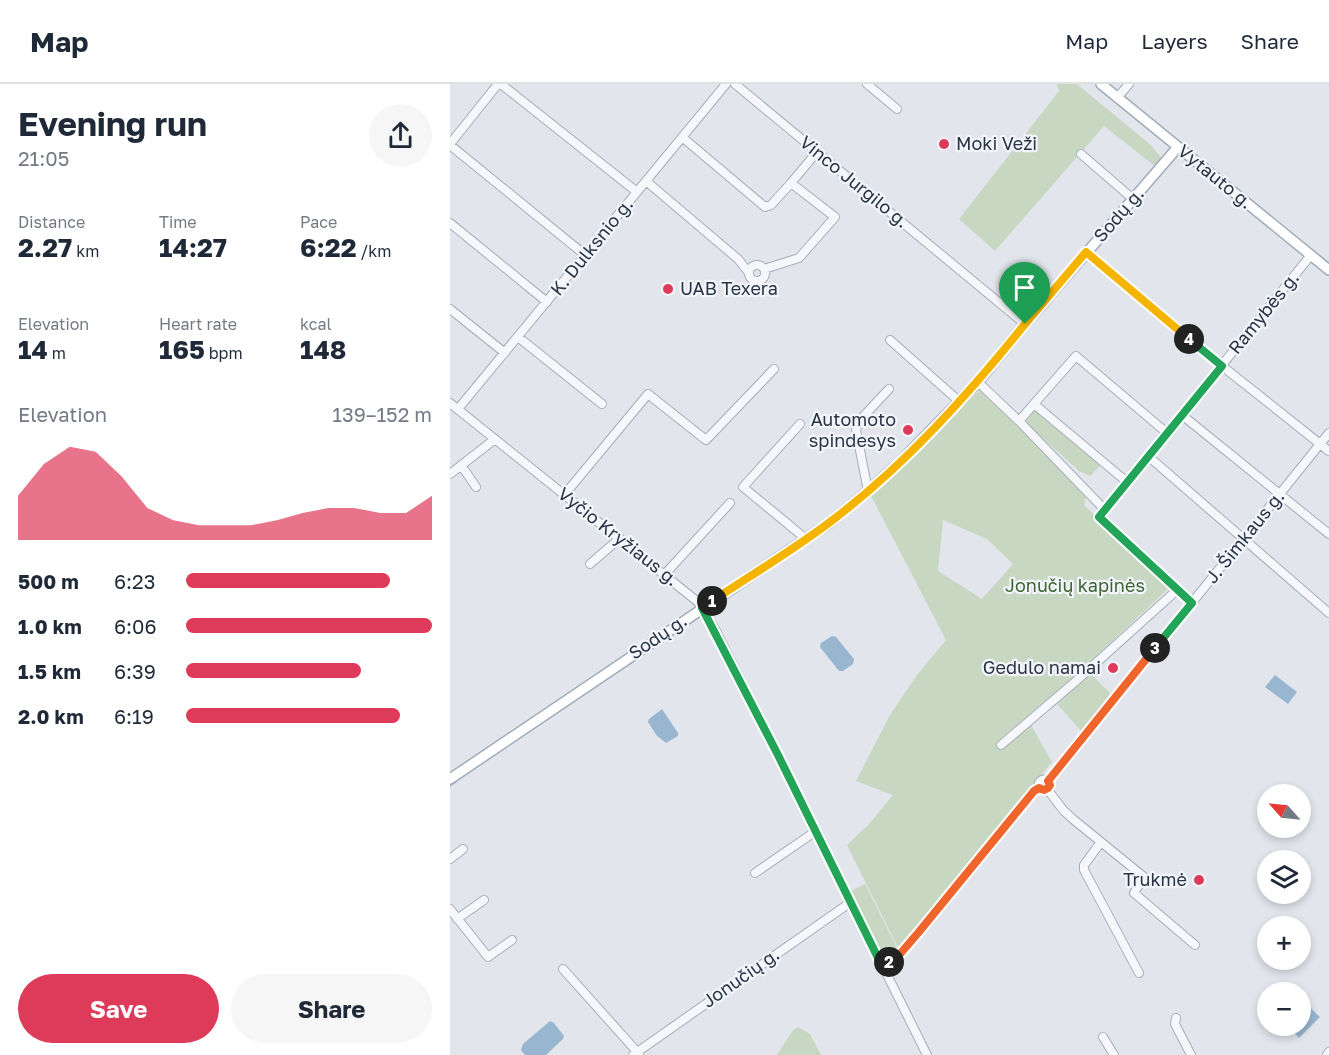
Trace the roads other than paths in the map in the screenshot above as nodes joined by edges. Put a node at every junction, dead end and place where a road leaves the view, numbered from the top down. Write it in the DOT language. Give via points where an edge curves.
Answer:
graph roads {
  1 [pos="500,84"];
  2 [pos="726,84"];
  3 [pos="735,84"];
  4 [pos="867,84"];
  5 [pos="1101,84"];
  6 [pos="1129,84"];
  7 [pos="1117,98"];
  8 [pos="897,109"];
  9 [pos="682,137"];
  10 [pos="450,145"];
  11 [pos="1178,147"];
  12 [pos="817,152"];
  13 [pos="1082,154"];
  14 [pos="646,181"];
  15 [pos="791,183"];
  16 [pos="637,192"];
  17 [pos="1133,198"];
  18 [pos="450,223"];
  19 [pos="1086,252"];
  20 [pos="585,255"];
  21 [pos="1311,255"];
  22 [pos="738,259"];
  23 [pos="756,265"];
  24 [pos="764,269"];
  25 [pos="1329,270"];
  26 [pos="749,273"];
  27 [pos="547,302"];
  28 [pos="450,309"];
  29 [pos="1025,324"];
  30 [pos="518,337"];
  31 [pos="890,340"];
  32 [pos="505,353"];
  33 [pos="1222,366"];
  34 [pos="774,369"];
  35 [pos="978,382"];
  36 [pos="889,389"];
  37 [pos="960,402"];
  38 [pos="450,403"];
  39 [pos="602,404"];
  40 [pos="1034,404"];
  41 [pos="458,409"];
  42 [pos="1182,416"];
  43 [pos="1019,421"];
  44 [pos="800,424"];
  45 [pos="1167,433"];
  46 [pos="1329,434"];
  47 [pos="495,439"];
  48 [pos="1320,444"];
  49 [pos="1329,451"];
  50 [pos="1148,456"];
  51 [pos="461,465"];
  52 [pos="450,474"];
  53 [pos="1127,482"];
  54 [pos="476,488"];
  55 [pos="868,491"];
  56 [pos="1281,493"];
  57 [pos="565,494"];
  58 [pos="730,503"];
  59 [pos="1105,510"];
  60 [pos="1329,534"];
  61 [pos="620,538"];
  62 [pos="806,539"];
  63 [pos="1244,539"];
  64 [pos="590,564"];
  65 [pos="665,574"];
  66 [pos="1177,590"];
  67 [pos="1192,603"];
  68 [pos="702,608"];
  69 [pos="1329,613"];
  70 [pos="1001,744"];
  71 [pos="450,779"];
  72 [pos="1045,786"];
  73 [pos="816,831"];
  74 [pos="1101,842"];
  75 [pos="463,849"];
  76 [pos="450,859"];
  77 [pos="755,873"];
  78 [pos="484,900"];
  79 [pos="851,902"];
  80 [pos="450,909"];
  81 [pos="457,919"];
  82 [pos="512,940"];
  83 [pos="1195,945"];
  84 [pos="882,966"];
  85 [pos="562,969"];
  86 [pos="1139,973"];
  87 [pos="1176,1018"];
  88 [pos="1103,1037"];
  89 [pos="637,1054"];
  90 [pos="927,1055"];
  91 [pos="1114,1055"];
  92 [pos="1191,1055"];
  1 -- 10 [label="street"];
  1 -- 16 [label="street"];
  2 -- 9 [label="street, K. Dulksnio g."];
  3 -- 12 [label="street, Vinco Jurgilo g."];
  4 -- 8 [label="street"];
  5 -- 7 [label="main road, Vytauto g."];
  6 -- 7 [label="street"];
  7 -- 11 [label="main road, Vytauto g."];
  9 -- 14 [label="street, K. Dulksnio g."];
  9 -- 15 [label="street" via="765,207"];
  10 -- 20 [label="street"];
  11 -- 17 [label="main road, Sodų g."];
  11 -- 21 [label="main road, Vytauto g."];
  12 -- 15 [label="street"];
  12 -- 29 [label="street, Vinco Jurgilo g."];
  13 -- 17 [label="street"];
  14 -- 16 [label="street, K. Dulksnio g."];
  14 -- 22 [label="street"];
  15 -- 24 [label="street" via="835,217 799,258"];
  16 -- 20 [label="street, K. Dulksnio g."];
  17 -- 19 [label="main road, Sodų g."];
  18 -- 27 [label="street"];
  19 -- 29 [label="main road, Sodų g."];
  19 -- 33 [label="street"];
  20 -- 27 [label="street, K. Dulksnio g."];
  21 -- 25 [label="main road, Vytauto g."];
  21 -- 33 [label="street, Ramybės g."];
  22 -- 23 [label="street"];
  22 -- 26 [label="street"];
  23 -- 24 [label="street"];
  23 -- 26 [label="street"];
  24 -- 26 [label="street" via="765,276 759,281 752,280"];
  27 -- 30 [label="street, K. Dulksnio g."];
  28 -- 32 [label="street"];
  29 -- 35 [label="main road, Sodų g."];
  30 -- 32 [label="street, K. Dulksnio g."];
  30 -- 39 [label="street"];
  31 -- 37 [label="street"];
  32 -- 41 [label="street, K. Dulksnio g."];
  33 -- 42 [label="street, Ramybės g."];
  33 -- 48 [label="street"];
  34 -- 57 [label="street" via="706,440 648,394"];
  35 -- 37 [label="main road, Sodų g."];
  35 -- 43 [label="street"];
  36 -- 55 [label="street" via="860,420 856,430"];
  37 -- 55 [label="main road, Sodų g."];
  38 -- 41 [label="street, Vyčio Kryžiaus g."];
  40 -- 43 [label="street"];
  40 -- 45 [label="street" via="1076,356"];
  40 -- 53 [label="street"];
  41 -- 47 [label="street, Vyčio Kryžiaus g."];
  42 -- 45 [label="street, Ramybės g."];
  42 -- 56 [label="street"];
  43 -- 59 [label="street"];
  44 -- 62 [label="street" via="743,487"];
  45 -- 50 [label="street, Ramybės g."];
  46 -- 48 [label="street, J. Šimkaus g."];
  47 -- 51 [label="street"];
  47 -- 57 [label="street, Vyčio Kryžiaus g."];
  48 -- 49 [label="street"];
  48 -- 56 [label="street, J. Šimkaus g."];
  50 -- 53 [label="street, Ramybės g."];
  50 -- 63 [label="street"];
  51 -- 52 [label="street"];
  51 -- 54 [label="street"];
  53 -- 59 [label="street, Ramybės g."];
  55 -- 62 [label="main road, Sodų g."];
  56 -- 60 [label="street"];
  56 -- 63 [label="street, J. Šimkaus g."];
  57 -- 61 [label="street, Vyčio Kryžiaus g."];
  58 -- 65 [label="street"];
  59 -- 66 [label="street, Ramybės g." via="1099,517"];
  61 -- 64 [label="street"];
  61 -- 65 [label="street, Vyčio Kryžiaus g."];
  62 -- 68 [label="main road, Sodų g."];
  63 -- 67 [label="street, J. Šimkaus g."];
  63 -- 69 [label="street"];
  65 -- 68 [label="street, Vyčio Kryžiaus g."];
  66 -- 67 [label="street"];
  66 -- 70 [label="street"];
  67 -- 72 [label="street, J. Šimkaus g."];
  68 -- 71 [label="main road, Sodų g."];
  68 -- 73 [label="street, Vyčio Kryžiaus g."];
  72 -- 74 [label="street" via="1064,811"];
  72 -- 84 [label="street, J. Šimkaus g." via="1034,791 906,947"];
  73 -- 77 [label="street"];
  73 -- 79 [label="street, Vyčio Kryžiaus g."];
  74 -- 83 [label="street" via="1144,877 1134,893"];
  74 -- 86 [label="street" via="1084,870"];
  75 -- 76 [label="street"];
  78 -- 81 [label="street"];
  79 -- 84 [label="street, Vyčio Kryžiaus g."];
  79 -- 89 [label="street, Jonučių g."];
  80 -- 81 [label="street"];
  81 -- 82 [label="street" via="488,957"];
  84 -- 90 [label="street, Vyčio Kryžiaus g."];
  85 -- 89 [label="street"];
  87 -- 92 [label="street" via="1175,1024"];
  88 -- 91 [label="street"];
}
